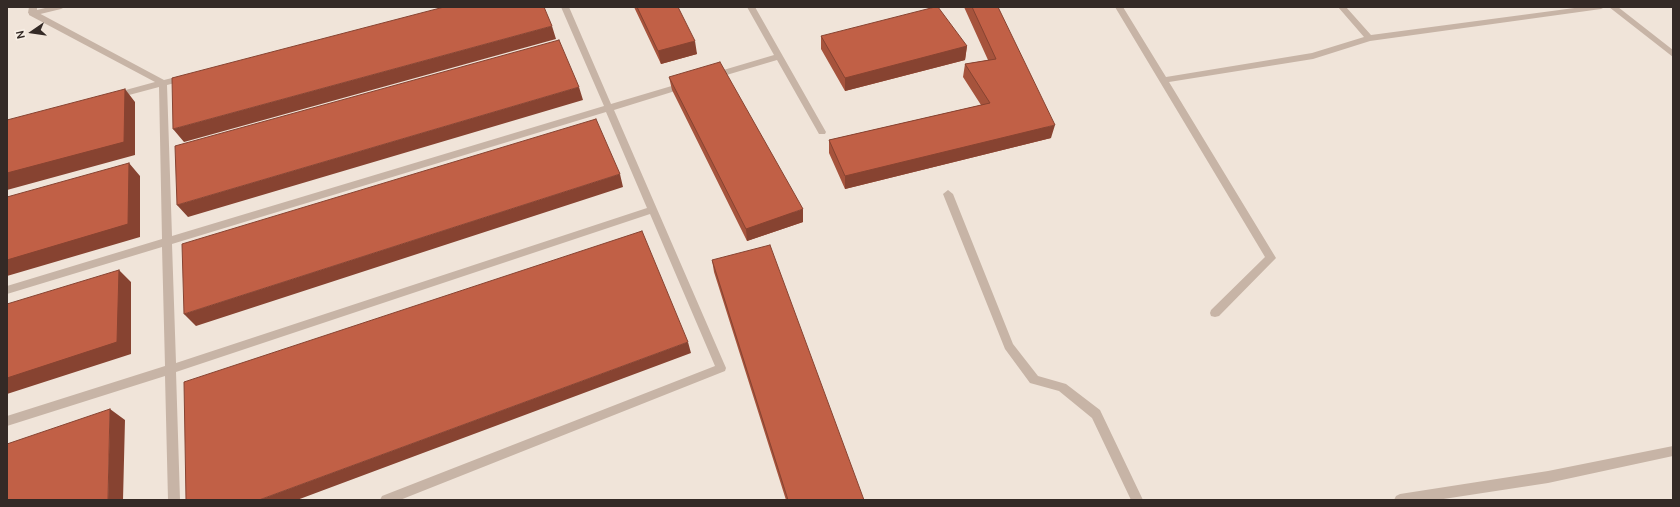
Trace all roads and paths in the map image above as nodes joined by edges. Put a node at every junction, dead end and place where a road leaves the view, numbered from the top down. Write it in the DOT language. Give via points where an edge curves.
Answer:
graph roads {
  1 [pos="61,7"];
  2 [pos="565,7"];
  3 [pos="751,7"];
  4 [pos="1118,7"];
  5 [pos="1342,7"];
  6 [pos="1601,7"];
  7 [pos="1613,7"];
  8 [pos="1580,8"];
  9 [pos="33,10"];
  10 [pos="1369,38"];
  11 [pos="1673,54"];
  12 [pos="779,56"];
  13 [pos="194,75"];
  14 [pos="705,79"];
  15 [pos="1164,80"];
  16 [pos="163,83"];
  17 [pos="690,83"];
  18 [pos="104,98"];
  19 [pos="608,108"];
  20 [pos="822,132"];
  21 [pos="948,194"];
  22 [pos="652,210"];
  23 [pos="167,242"];
  24 [pos="7,290"];
  25 [pos="1215,313"];
  26 [pos="171,369"];
  27 [pos="7,421"];
  28 [pos="1673,451"];
  29 [pos="174,500"];
  30 [pos="386,500"];
  31 [pos="1136,500"];
  32 [pos="1400,500"];
  1 -- 9 [label="street"];
  2 -- 19 [label="street"];
  3 -- 12 [label="street"];
  4 -- 15 [label="street"];
  5 -- 10 [label="street"];
  6 -- 8 [label="street"];
  7 -- 11 [label="street"];
  8 -- 10 [label="street"];
  9 -- 16 [label="street"];
  10 -- 15 [label="street" via="1313,56"];
  12 -- 14 [label="street"];
  12 -- 20 [label="street"];
  13 -- 16 [label="street"];
  15 -- 25 [label="street" via="1271,258"];
  16 -- 18 [label="street"];
  16 -- 23 [label="street"];
  17 -- 19 [label="street"];
  19 -- 22 [label="street"];
  19 -- 23 [label="street"];
  21 -- 31 [label="street" via="1009,346 1034,380 1062,387 1096,414"];
  22 -- 26 [label="street"];
  22 -- 30 [label="street" via="721,368"];
  23 -- 24 [label="street"];
  23 -- 26 [label="street"];
  26 -- 27 [label="street"];
  26 -- 29 [label="street"];
  28 -- 32 [label="street" via="1548,477"];
}
